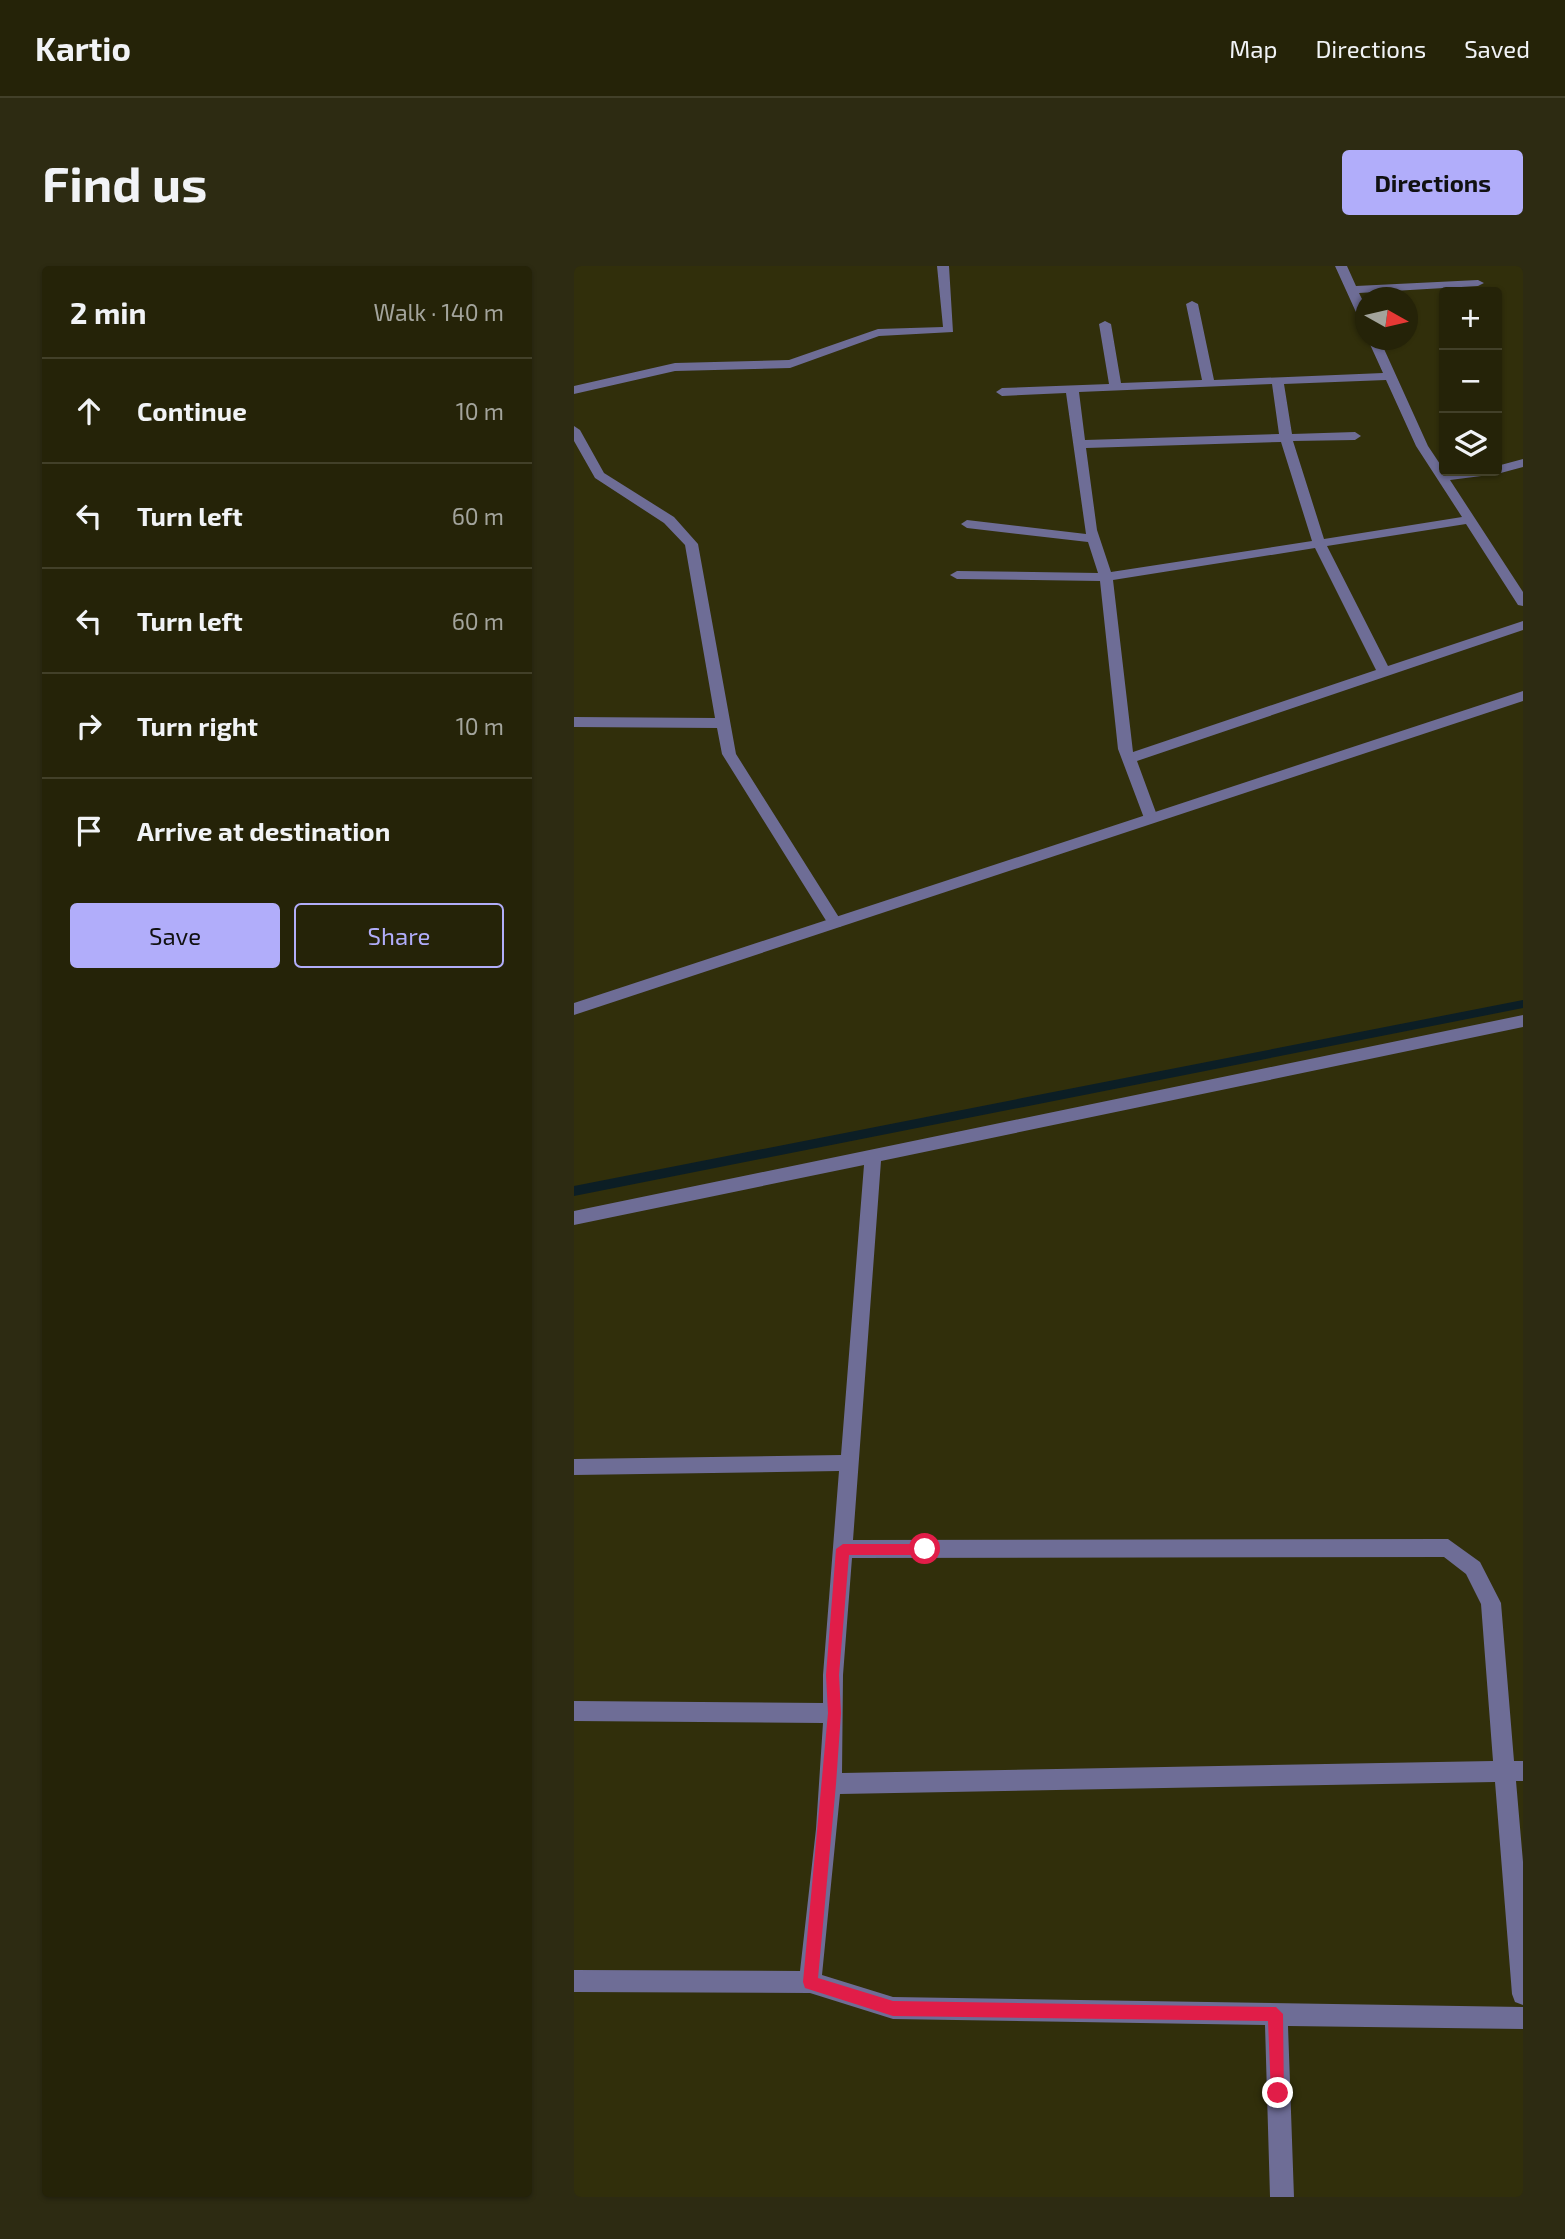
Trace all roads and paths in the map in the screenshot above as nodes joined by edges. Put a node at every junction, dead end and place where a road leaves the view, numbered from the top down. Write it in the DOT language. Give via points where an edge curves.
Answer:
graph roads {
  1 [pos="943,266"];
  2 [pos="1341,266"];
  3 [pos="1478,283"];
  4 [pos="1351,290"];
  5 [pos="1355,298"];
  6 [pos="1192,304"];
  7 [pos="1105,324"];
  8 [pos="1379,350"];
  9 [pos="1391,376"];
  10 [pos="1278,381"];
  11 [pos="1209,384"];
  12 [pos="1116,387"];
  13 [pos="1072,389"];
  14 [pos="574,390"];
  15 [pos="1002,392"];
  16 [pos="574,430"];
  17 [pos="1355,436"];
  18 [pos="1289,438"];
  19 [pos="1079,444"];
  20 [pos="579,447"];
  21 [pos="1523,463"];
  22 [pos="1502,469"];
  23 [pos="1450,476"];
  24 [pos="1442,477"];
  25 [pos="1470,520"];
  26 [pos="967,524"];
  27 [pos="1094,539"];
  28 [pos="1319,544"];
  29 [pos="957,575"];
  30 [pos="1106,578"];
  31 [pos="1523,602"];
  32 [pos="1523,625"];
  33 [pos="1384,673"];
  34 [pos="1523,696"];
  35 [pos="574,722"];
  36 [pos="723,723"];
  37 [pos="1129,759"];
  38 [pos="1151,818"];
  39 [pos="835,923"];
  40 [pos="574,1009"];
  41 [pos="1523,1021"];
  42 [pos="873,1156"];
  43 [pos="574,1218"];
  44 [pos="849,1463"];
  45 [pos="574,1467"];
  46 [pos="843,1549"];
  47 [pos="574,1711"];
  48 [pos="834,1713"];
  49 [pos="1514,1771"];
  50 [pos="829,1784"];
  51 [pos="574,1981"];
  52 [pos="810,1982"];
  53 [pos="1523,1994"];
  54 [pos="1276,2014"];
  55 [pos="1523,2018"];
  56 [pos="1282,2197"];
  1 -- 14 [label="street" via="949,330 878,333 790,364 674,366"];
  2 -- 4 [label="street"];
  3 -- 4 [label="street"];
  4 -- 5 [label="street"];
  6 -- 11 [label="street"];
  7 -- 12 [label="street"];
  8 -- 9 [label="street"];
  9 -- 10 [label="street"];
  9 -- 24 [label="street" via="1422,446"];
  10 -- 11 [label="street"];
  10 -- 18 [label="street"];
  11 -- 12 [label="street"];
  12 -- 13 [label="street"];
  13 -- 15 [label="street"];
  13 -- 19 [label="street"];
  16 -- 20 [label="street"];
  17 -- 18 [label="street"];
  18 -- 19 [label="street"];
  18 -- 28 [label="street"];
  19 -- 27 [label="street"];
  20 -- 36 [label="street" via="599,475 669,520 691,544"];
  21 -- 22 [label="street"];
  23 -- 24 [label="street"];
  24 -- 25 [label="street"];
  25 -- 28 [label="street"];
  25 -- 31 [label="street"];
  26 -- 27 [label="street"];
  27 -- 30 [label="street"];
  28 -- 30 [label="street"];
  28 -- 33 [label="street"];
  29 -- 30 [label="street"];
  30 -- 37 [label="street"];
  32 -- 33 [label="street"];
  33 -- 37 [label="street"];
  34 -- 38 [label="street"];
  35 -- 36 [label="street"];
  36 -- 39 [label="street" via="729,754"];
  37 -- 38 [label="street"];
  38 -- 39 [label="street"];
  39 -- 40 [label="street"];
  41 -- 42 [label="street"];
  42 -- 43 [label="street"];
  42 -- 44 [label="street"];
  44 -- 45 [label="street"];
  44 -- 46 [label="street"];
  46 -- 48 [label="street"];
  46 -- 49 [label="street" via="1448,1548 1473,1568 1491,1602"];
  47 -- 48 [label="street"];
  48 -- 50 [label="street"];
  49 -- 50 [label="street"];
  49 -- 53 [label="street"];
  50 -- 52 [label="street"];
  51 -- 52 [label="street"];
  52 -- 54 [label="street" via="893,2008"];
  54 -- 55 [label="street"];
  54 -- 56 [label="street"];
}
